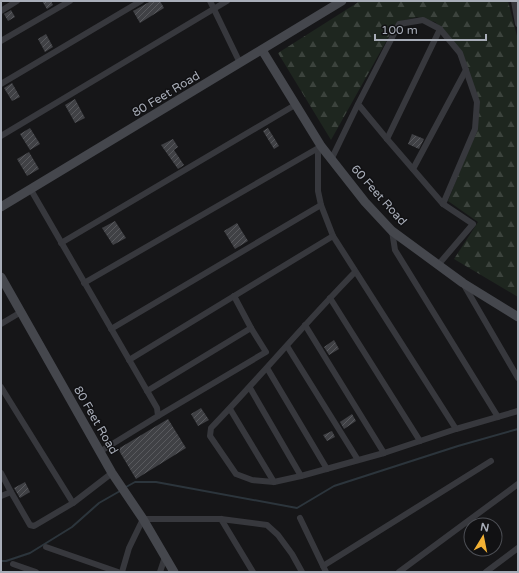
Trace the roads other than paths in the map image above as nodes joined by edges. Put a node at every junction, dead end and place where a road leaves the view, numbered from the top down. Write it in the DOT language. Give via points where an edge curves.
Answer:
graph roads {
  1 [pos="17,1"];
  2 [pos="70,1"];
  3 [pos="140,1"];
  4 [pos="210,1"];
  5 [pos="227,1"];
  6 [pos="342,1"];
  7 [pos="514,1"];
  8 [pos="214,9"];
  9 [pos="1,11"];
  10 [pos="518,24"];
  11 [pos="440,29"];
  12 [pos="1,41"];
  13 [pos="262,50"];
  14 [pos="240,63"];
  15 [pos="466,70"];
  16 [pos="1,84"];
  17 [pos="358,104"];
  18 [pos="295,105"];
  19 [pos="1,136"];
  20 [pos="387,139"];
  21 [pos="319,147"];
  22 [pos="331,160"];
  23 [pos="413,169"];
  24 [pos="31,190"];
  25 [pos="444,204"];
  26 [pos="321,205"];
  27 [pos="1,207"];
  28 [pos="392,231"];
  29 [pos="333,236"];
  30 [pos="61,243"];
  31 [pos="438,265"];
  32 [pos="355,272"];
  33 [pos="1,277"];
  34 [pos="84,283"];
  35 [pos="463,283"];
  36 [pos="234,296"];
  37 [pos="330,298"];
  38 [pos="21,312"];
  39 [pos="518,317"];
  40 [pos="1,324"];
  41 [pos="305,325"];
  42 [pos="110,328"];
  43 [pos="251,328"];
  44 [pos="287,346"];
  45 [pos="129,360"];
  46 [pos="267,368"];
  47 [pos="518,378"];
  48 [pos="1,387"];
  49 [pos="250,388"];
  50 [pos="146,391"];
  51 [pos="230,409"];
  52 [pos="518,411"];
  53 [pos="158,416"];
  54 [pos="498,417"];
  55 [pos="456,429"];
  56 [pos="420,441"];
  57 [pos="100,452"];
  58 [pos="384,453"];
  59 [pos="358,460"];
  60 [pos="491,461"];
  61 [pos="327,469"];
  62 [pos="1,473"];
  63 [pos="112,473"];
  64 [pos="301,476"];
  65 [pos="274,482"];
  66 [pos="518,484"];
  67 [pos="11,492"];
  68 [pos="1,496"];
  69 [pos="73,502"];
  70 [pos="300,518"];
  71 [pos="142,519"];
  72 [pos="221,519"];
  73 [pos="46,548"];
  74 [pos="518,548"];
  75 [pos="166,557"];
  76 [pos="13,564"];
  77 [pos="322,566"];
  78 [pos="36,572"];
  79 [pos="118,572"];
  80 [pos="122,572"];
  81 [pos="160,572"];
  82 [pos="174,572"];
  83 [pos="254,572"];
  84 [pos="302,572"];
  85 [pos="326,572"];
  86 [pos="399,572"];
  87 [pos="486,572"];
  1 -- 9 [label="street"];
  2 -- 12 [label="street"];
  3 -- 16 [label="street"];
  4 -- 8 [label="street"];
  5 -- 8 [label="street"];
  6 -- 13 [label="street, 80 Feet Road"];
  7 -- 10 [label="street"];
  8 -- 14 [label="street"];
  8 -- 19 [label="street"];
  11 -- 15 [label="street" via="460,53"];
  11 -- 17 [label="street" via="423,20 399,24"];
  11 -- 20 [label="street"];
  13 -- 14 [label="street, 80 Feet Road"];
  13 -- 18 [label="street, 60 Feet Road"];
  14 -- 24 [label="street, 80 Feet Road"];
  15 -- 23 [label="street"];
  15 -- 25 [label="street" via="477,102 475,129"];
  17 -- 20 [label="street"];
  17 -- 22 [label="street"];
  18 -- 21 [label="street, 60 Feet Road"];
  18 -- 30 [label="street"];
  20 -- 23 [label="street"];
  21 -- 22 [label="street, 60 Feet Road"];
  21 -- 26 [label="street"];
  21 -- 34 [label="street"];
  22 -- 28 [label="street, 60 Feet Road"];
  23 -- 25 [label="street"];
  24 -- 27 [label="street, 80 Feet Road"];
  24 -- 30 [label="street"];
  25 -- 31 [label="street" via="473,224"];
  26 -- 29 [label="street"];
  26 -- 42 [label="street"];
  28 -- 31 [label="street, 60 Feet Road"];
  28 -- 54 [label="street" via="395,250"];
  29 -- 32 [label="street"];
  29 -- 36 [label="street"];
  30 -- 34 [label="street"];
  31 -- 35 [label="street, 60 Feet Road"];
  32 -- 37 [label="street"];
  32 -- 55 [label="street"];
  33 -- 38 [label="street, 80 Feet Road"];
  34 -- 42 [label="street"];
  35 -- 39 [label="street, 60 Feet Road"];
  35 -- 47 [label="street"];
  36 -- 43 [label="street"];
  36 -- 45 [label="street"];
  37 -- 41 [label="street"];
  37 -- 56 [label="street"];
  38 -- 40 [label="street"];
  38 -- 57 [label="street, 80 Feet Road"];
  41 -- 44 [label="street"];
  41 -- 58 [label="street"];
  42 -- 45 [label="street"];
  43 -- 50 [label="street"];
  43 -- 53 [label="street" via="266,352"];
  44 -- 46 [label="street"];
  44 -- 59 [label="street"];
  45 -- 50 [label="street"];
  46 -- 49 [label="street"];
  46 -- 61 [label="street"];
  48 -- 69 [label="street"];
  49 -- 51 [label="street"];
  49 -- 64 [label="street"];
  50 -- 53 [label="street" via="157,408"];
  51 -- 65 [label="street"];
  51 -- 65 [label="street" via="211,428 210,436 236,474 252,480"];
  52 -- 54 [label="street"];
  53 -- 57 [label="street"];
  54 -- 55 [label="street"];
  55 -- 56 [label="street"];
  56 -- 58 [label="street"];
  57 -- 63 [label="street, 80 Feet Road"];
  58 -- 59 [label="street"];
  59 -- 61 [label="street"];
  60 -- 77 [label="street"];
  61 -- 64 [label="street"];
  62 -- 67 [label="street"];
  63 -- 69 [label="street"];
  63 -- 71 [label="street, 80 Feet Road"];
  64 -- 65 [label="street"];
  66 -- 86 [label="street"];
  67 -- 68 [label="street"];
  67 -- 69 [label="street" via="30,525 34,526"];
  70 -- 77 [label="street"];
  71 -- 72 [label="street"];
  71 -- 75 [label="street, 80 Feet Road"];
  71 -- 80 [label="street"];
  72 -- 83 [label="street"];
  72 -- 84 [label="street" via="266,525 278,535"];
  73 -- 79 [label="street"];
  74 -- 87 [label="street"];
  75 -- 81 [label="street"];
  75 -- 82 [label="street, 80 Feet Road"];
  76 -- 78 [label="street"];
  77 -- 85 [label="street"];
}
